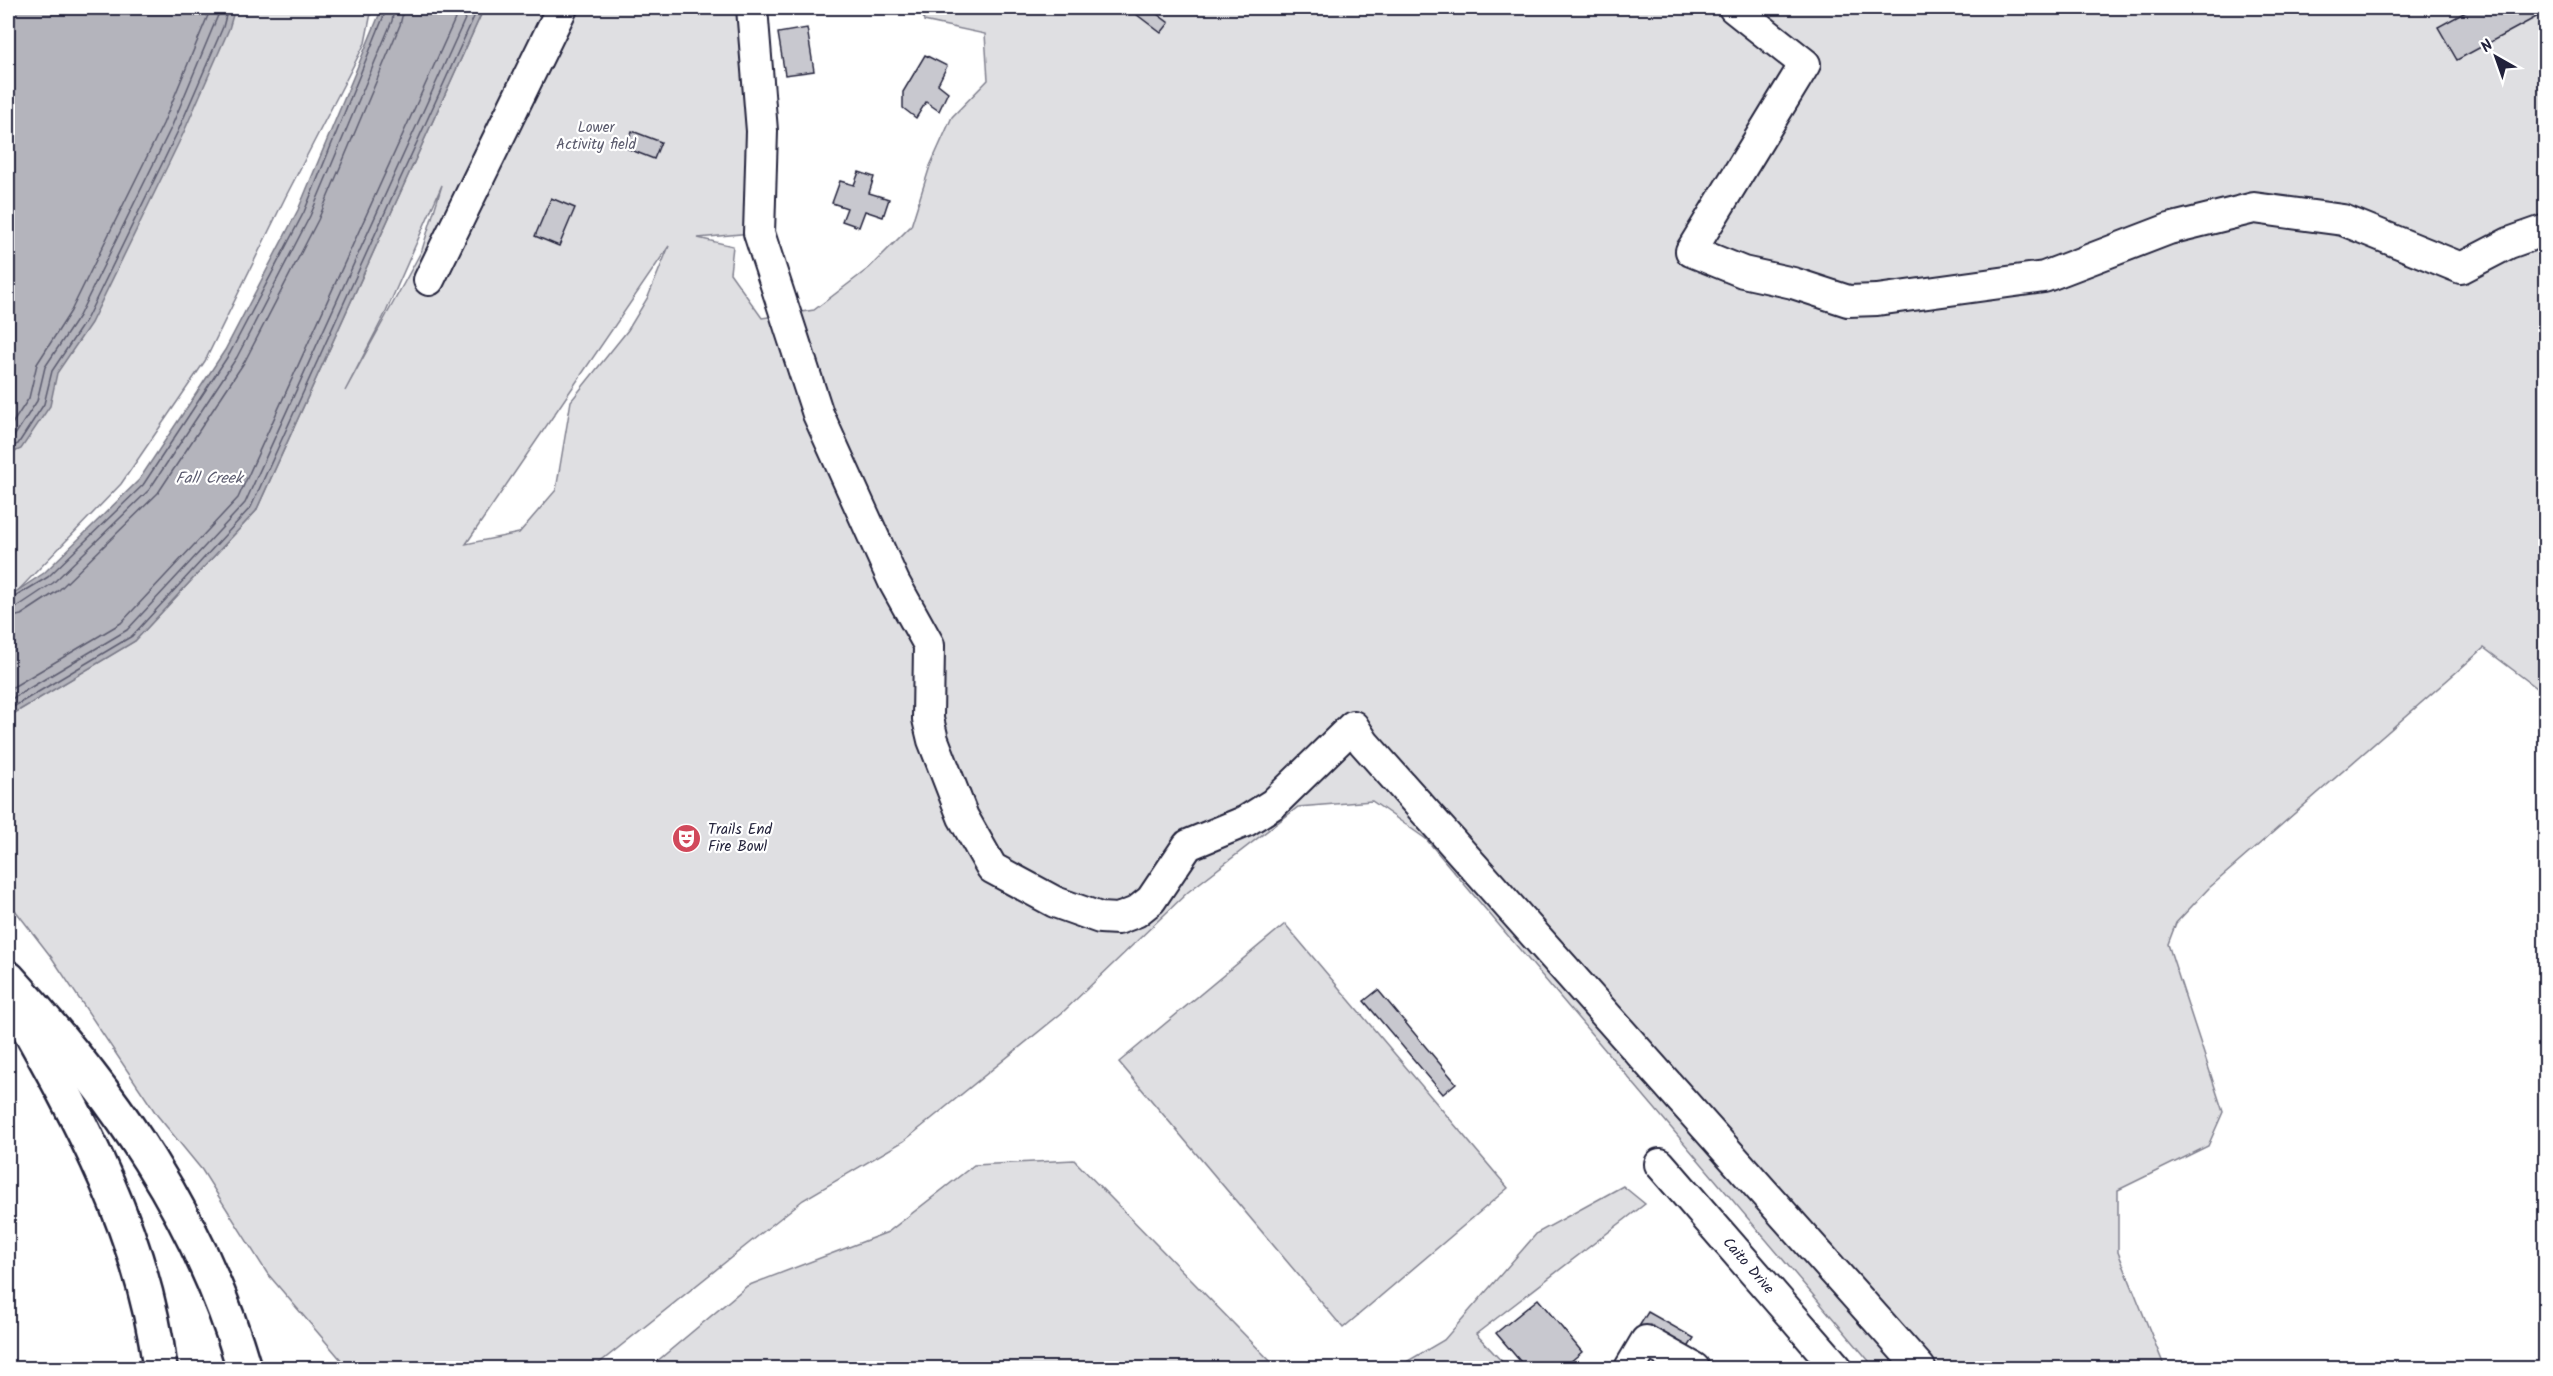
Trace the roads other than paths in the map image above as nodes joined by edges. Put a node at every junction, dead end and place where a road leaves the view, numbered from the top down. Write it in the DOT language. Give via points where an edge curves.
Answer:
graph roads {
  1 [pos="562,8"];
  2 [pos="752,8"];
  3 [pos="1734,8"];
  4 [pos="2546,230"];
  5 [pos="429,280"];
  6 [pos="8,978"];
  7 [pos="8,992"];
  8 [pos="1659,1164"];
  9 [pos="160,1364"];
  10 [pos="244,1368"];
  11 [pos="1630,1368"];
  12 [pos="1694,1368"];
  13 [pos="1837,1368"];
  14 [pos="1920,1368"];
  1 -- 5 [label="street"];
  2 -- 14 [label="street" via="762,131 759,233 818,414 894,582 929,645 928,719 933,740 963,817 992,868 1055,902 1100,918 1118,919 1136,912 1156,893 1188,845 1246,821 1273,804 1353,726"];
  3 -- 4 [label="street" via="1805,64 1691,251 1743,272 1848,301 2044,277 2169,229 2254,208 2343,219 2461,268 2509,243"];
  6 -- 10 [label="highway" via="57,1031 147,1153 202,1255"];
  7 -- 9 [label="highway" via="104,1170 134,1248"];
  8 -- 13 [label="street, Caito Drive"];
  11 -- 12 [label="street" via="1646,1341"];
}
